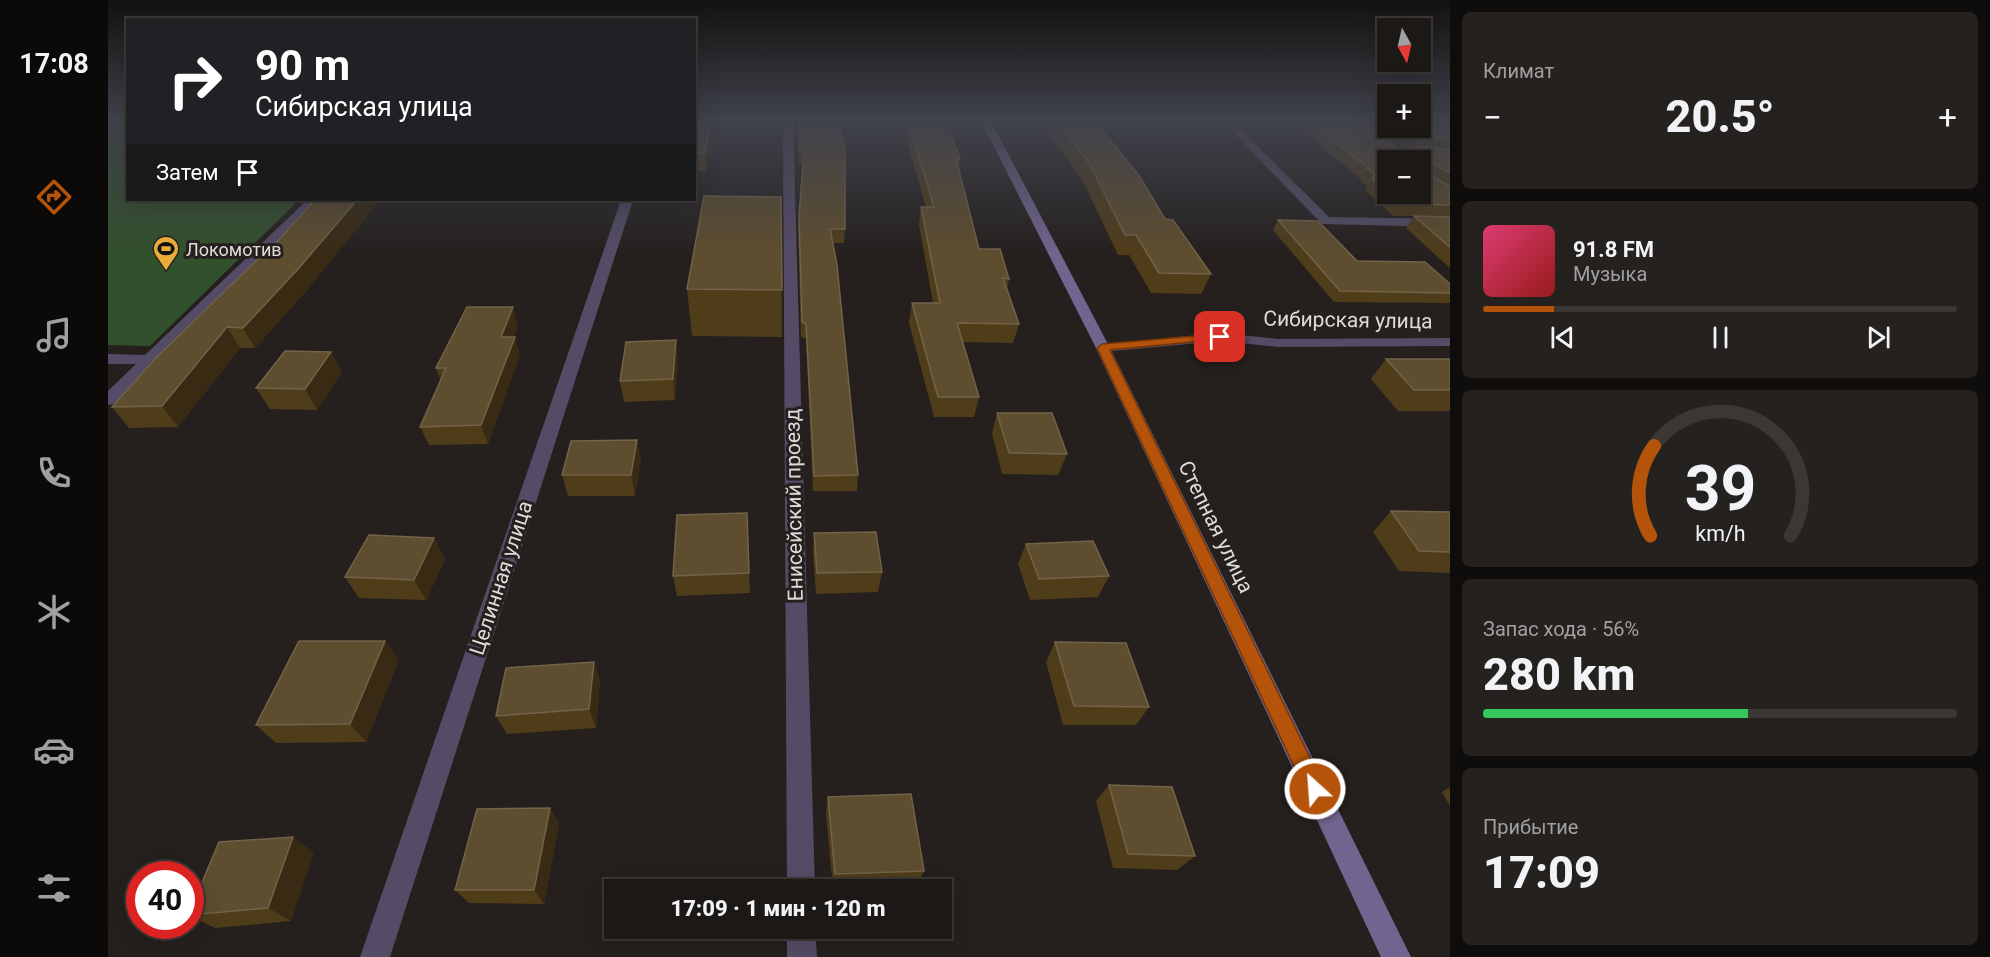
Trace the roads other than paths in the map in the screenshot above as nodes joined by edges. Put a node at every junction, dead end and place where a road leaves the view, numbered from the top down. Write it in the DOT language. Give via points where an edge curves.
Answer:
graph roads {
  1 [pos="789,166"];
  2 [pos="1009,166"];
  3 [pos="1271,166"];
  4 [pos="312,201"];
  5 [pos="627,201"];
  6 [pos="1450,223"];
  7 [pos="1450,342"];
  8 [pos="1102,348"];
  9 [pos="108,359"];
  10 [pos="148,360"];
  11 [pos="108,400"];
  12 [pos="801,879"];
  13 [pos="801,939"];
  14 [pos="375,957"];
  15 [pos="802,957"];
  16 [pos="1396,957"];
  1 -- 12 [label="street, Енисейский проезд"];
  2 -- 8 [label="street, Степная улица"];
  3 -- 6 [label="street" via="1326,221"];
  4 -- 10 [label="street"];
  5 -- 14 [label="street, Целинная улица"];
  7 -- 8 [label="street, Сибирская улица" via="1279,343 1220,337"];
  8 -- 16 [label="street, Степная улица"];
  9 -- 10 [label="street"];
  10 -- 11 [label="street"];
  13 -- 15 [label="street"];
}
